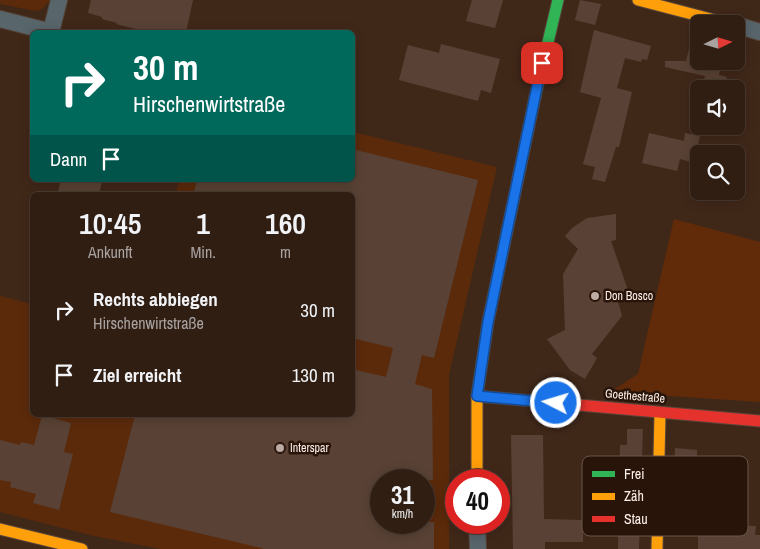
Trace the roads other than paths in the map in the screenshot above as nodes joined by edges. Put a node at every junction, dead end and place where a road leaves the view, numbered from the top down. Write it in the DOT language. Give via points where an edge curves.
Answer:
graph roads {
  1 [pos="59,0"];
  2 [pos="558,0"];
  3 [pos="638,0"];
  4 [pos="696,15"];
  5 [pos="0,19"];
  6 [pos="745,28"];
  7 [pos="43,30"];
  8 [pos="52,30"];
  9 [pos="760,32"];
  10 [pos="477,396"];
  11 [pos="660,412"];
  12 [pos="760,421"];
  13 [pos="659,456"];
  14 [pos="477,469"];
  15 [pos="0,529"];
  16 [pos="478,534"];
  17 [pos="657,536"];
  18 [pos="82,549"];
  19 [pos="478,549"];
  20 [pos="657,549"];
  1 -- 8 [label="street"];
  2 -- 10 [label="street" via="507,226"];
  3 -- 4 [label="street"];
  5 -- 7 [label="street"];
  6 -- 9 [label="street"];
  10 -- 11 [label="street, Goethestraße"];
  10 -- 14 [label="street"];
  11 -- 12 [label="street, Goethestraße"];
  11 -- 13 [label="street"];
  15 -- 18 [label="street"];
  16 -- 19 [label="street"];
  17 -- 20 [label="street"];
}
